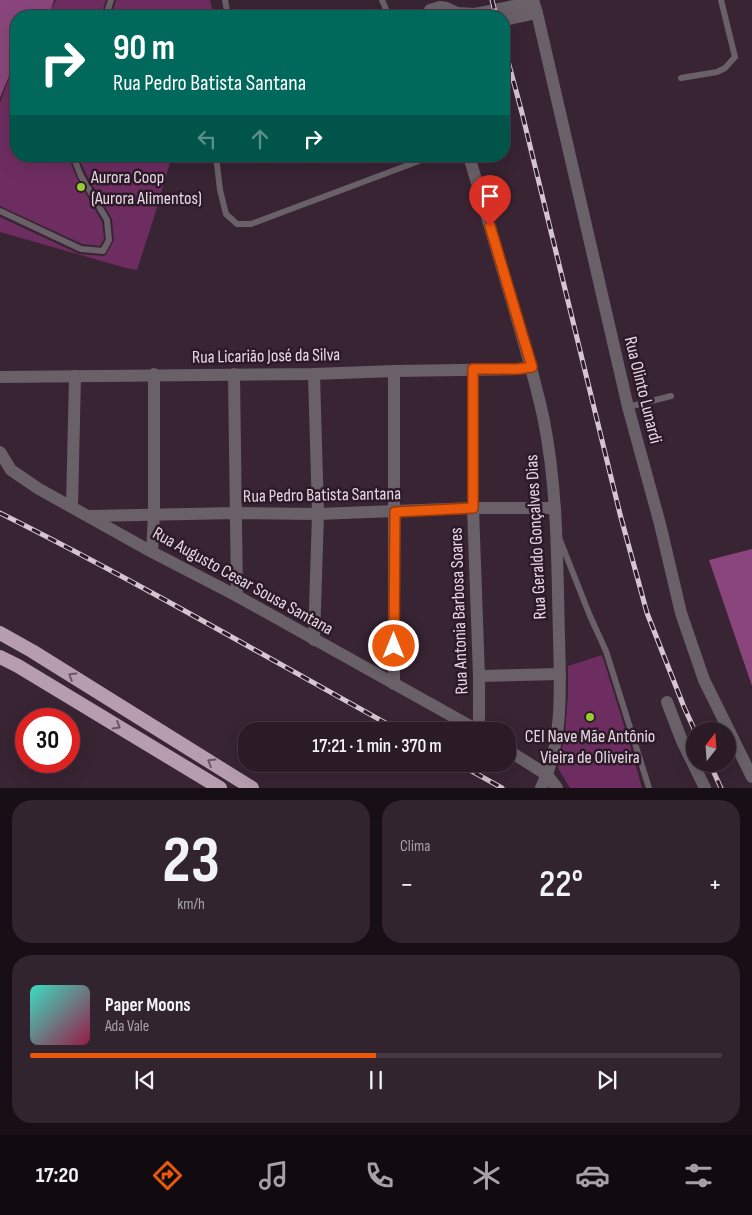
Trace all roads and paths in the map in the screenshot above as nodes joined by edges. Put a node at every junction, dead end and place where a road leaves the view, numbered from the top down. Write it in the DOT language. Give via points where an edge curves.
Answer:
graph roads {
  1 [pos="721,0"];
  2 [pos="534,5"];
  3 [pos="501,10"];
  4 [pos="510,17"];
  5 [pos="682,78"];
  6 [pos="75,162"];
  7 [pos="217,162"];
  8 [pos="416,162"];
  9 [pos="471,162"];
  10 [pos="0,211"];
  11 [pos="532,367"];
  12 [pos="473,369"];
  13 [pos="394,371"];
  14 [pos="154,374"];
  15 [pos="234,374"];
  16 [pos="314,374"];
  17 [pos="76,376"];
  18 [pos="0,377"];
  19 [pos="671,396"];
  20 [pos="628,406"];
  21 [pos="0,452"];
  22 [pos="72,507"];
  23 [pos="473,508"];
  24 [pos="555,508"];
  25 [pos="395,512"];
  26 [pos="236,514"];
  27 [pos="318,514"];
  28 [pos="154,515"];
  29 [pos="88,516"];
  30 [pos="556,529"];
  31 [pos="152,552"];
  32 [pos="237,596"];
  33 [pos="0,633"];
  34 [pos="314,640"];
  35 [pos="0,656"];
  36 [pos="560,674"];
  37 [pos="479,676"];
  38 [pos="394,684"];
  39 [pos="667,702"];
  40 [pos="463,722"];
  41 [pos="479,722"];
  42 [pos="516,755"];
  43 [pos="547,775"];
  44 [pos="752,777"];
  45 [pos="220,788"];
  46 [pos="252,788"];
  47 [pos="541,788"];
  48 [pos="557,788"];
  49 [pos="649,788"];
  50 [pos="705,788"];
  1 -- 5 [label="lane" via="735,57 717,72"];
  2 -- 3 [label="street"];
  2 -- 4 [label="street"];
  2 -- 20 [label="street, Rua Olinto Lunardi"];
  6 -- 10 [label="lane" via="107,220 109,240 103,251 81,249"];
  7 -- 8 [label="lane" via="226,214 237,224 260,221"];
  9 -- 11 [label="street, Rua Geraldo Gonçalves Dias"];
  11 -- 12 [label="street, Rua Licarião José da Silva"];
  11 -- 24 [label="street, Rua Geraldo Gonçalves Dias" via="544,422"];
  12 -- 13 [label="street, Rua Licarião José da Silva"];
  12 -- 23 [label="street, Rua Antonia Barbosa Soares"];
  13 -- 16 [label="street, Rua Licarião José da Silva"];
  13 -- 25 [label="street"];
  14 -- 15 [label="street, Rua Licarião José da Silva"];
  14 -- 17 [label="street, Rua Licarião José da Silva"];
  14 -- 28 [label="street"];
  15 -- 16 [label="street, Rua Licarião José da Silva"];
  15 -- 26 [label="street"];
  16 -- 27 [label="street"];
  17 -- 18 [label="street, Rua Licarião José da Silva"];
  17 -- 22 [label="street"];
  19 -- 20 [label="lane"];
  20 -- 44 [label="street, Rua Olinto Lunardi" via="681,613 704,680"];
  21 -- 22 [label="street, Rua Augusto Cesar Sousa Santana" via="11,470"];
  22 -- 29 [label="street, Rua Augusto Cesar Sousa Santana"];
  23 -- 24 [label="street, Rua Pedro Batista Santana"];
  23 -- 25 [label="street, Rua Pedro Batista Santana"];
  23 -- 37 [label="street, Rua Antonia Barbosa Soares"];
  24 -- 30 [label="street, Rua Geraldo Gonçalves Dias"];
  25 -- 27 [label="street, Rua Pedro Batista Santana"];
  25 -- 38 [label="street"];
  26 -- 27 [label="street, Rua Pedro Batista Santana"];
  26 -- 28 [label="street, Rua Pedro Batista Santana"];
  26 -- 32 [label="street"];
  27 -- 34 [label="street"];
  28 -- 29 [label="street, Rua Pedro Batista Santana"];
  28 -- 31 [label="street"];
  29 -- 31 [label="street, Rua Augusto Cesar Sousa Santana"];
  30 -- 36 [label="street, Rua Geraldo Gonçalves Dias"];
  30 -- 49 [label="lane" via="606,652"];
  31 -- 32 [label="street, Rua Augusto Cesar Sousa Santana"];
  32 -- 34 [label="street, Rua Augusto Cesar Sousa Santana"];
  46 -- 33 [label="highway, one-way"];
  34 -- 38 [label="street, Rua Augusto Cesar Sousa Santana"];
  35 -- 45 [label="highway, one-way"];
  36 -- 37 [label="street"];
  36 -- 43 [label="street, Rua Geraldo Gonçalves Dias" via="558,728"];
  37 -- 41 [label="street, Rua Antonia Barbosa Soares"];
  38 -- 40 [label="street, Rua Augusto Cesar Sousa Santana"];
  39 -- 50 [label="street"];
  42 -- 43 [label="street"];
  43 -- 47 [label="street, Rua Geraldo Gonçalves Dias"];
  43 -- 48 [label="street"];
}
